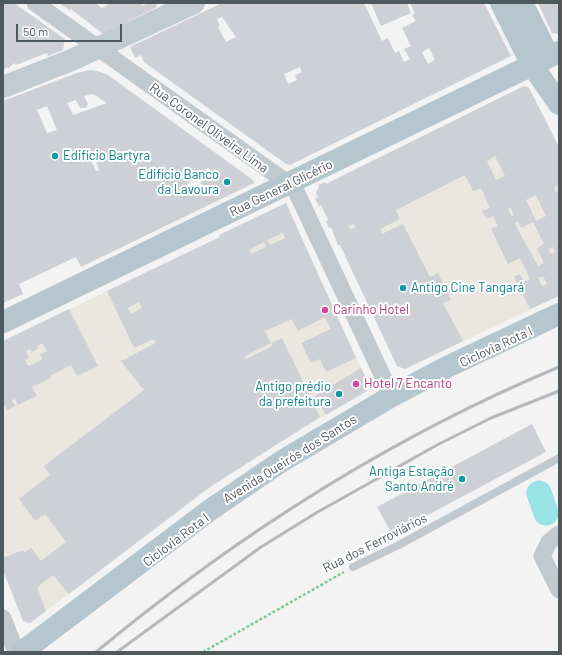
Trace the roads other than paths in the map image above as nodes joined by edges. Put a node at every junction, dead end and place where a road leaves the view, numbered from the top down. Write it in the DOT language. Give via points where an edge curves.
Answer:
graph roads {
  1 [pos="35,3"];
  2 [pos="194,3"];
  3 [pos="501,3"];
  4 [pos="522,3"];
  5 [pos="98,48"];
  6 [pos="546,58"];
  7 [pos="3,87"];
  8 [pos="559,104"];
  9 [pos="289,184"];
  10 [pos="559,314"];
  11 [pos="3,322"];
  12 [pos="392,396"];
  13 [pos="559,458"];
  14 [pos="559,534"];
  15 [pos="353,567"];
  16 [pos="559,590"];
  17 [pos="3,618"];
  18 [pos="16,652"];
  19 [pos="22,652"];
  1 -- 5 [label="street, Rua Coronel Oliveira Lima"];
  2 -- 5 [label="street"];
  3 -- 6 [label="main road"];
  4 -- 6 [label="main road"];
  5 -- 7 [label="street"];
  5 -- 9 [label="street, Rua Coronel Oliveira Lima"];
  6 -- 8 [label="main road"];
  6 -- 9 [label="main road, Rua General Glicério"];
  9 -- 11 [label="main road, Rua General Glicério"];
  9 -- 12 [label="street, Rua Coronel Oliveira Lima" via="299,198"];
  10 -- 12 [label="main road, Avenida Queirós dos Santos"];
  12 -- 19 [label="main road, Avenida Queirós dos Santos" via="249,481"];
  13 -- 15 [label="lane, Rua dos Ferroviários" via="398,546"];
  14 -- 16 [label="street" via="549,542 542,556"];
  17 -- 18 [label="street"];
}
